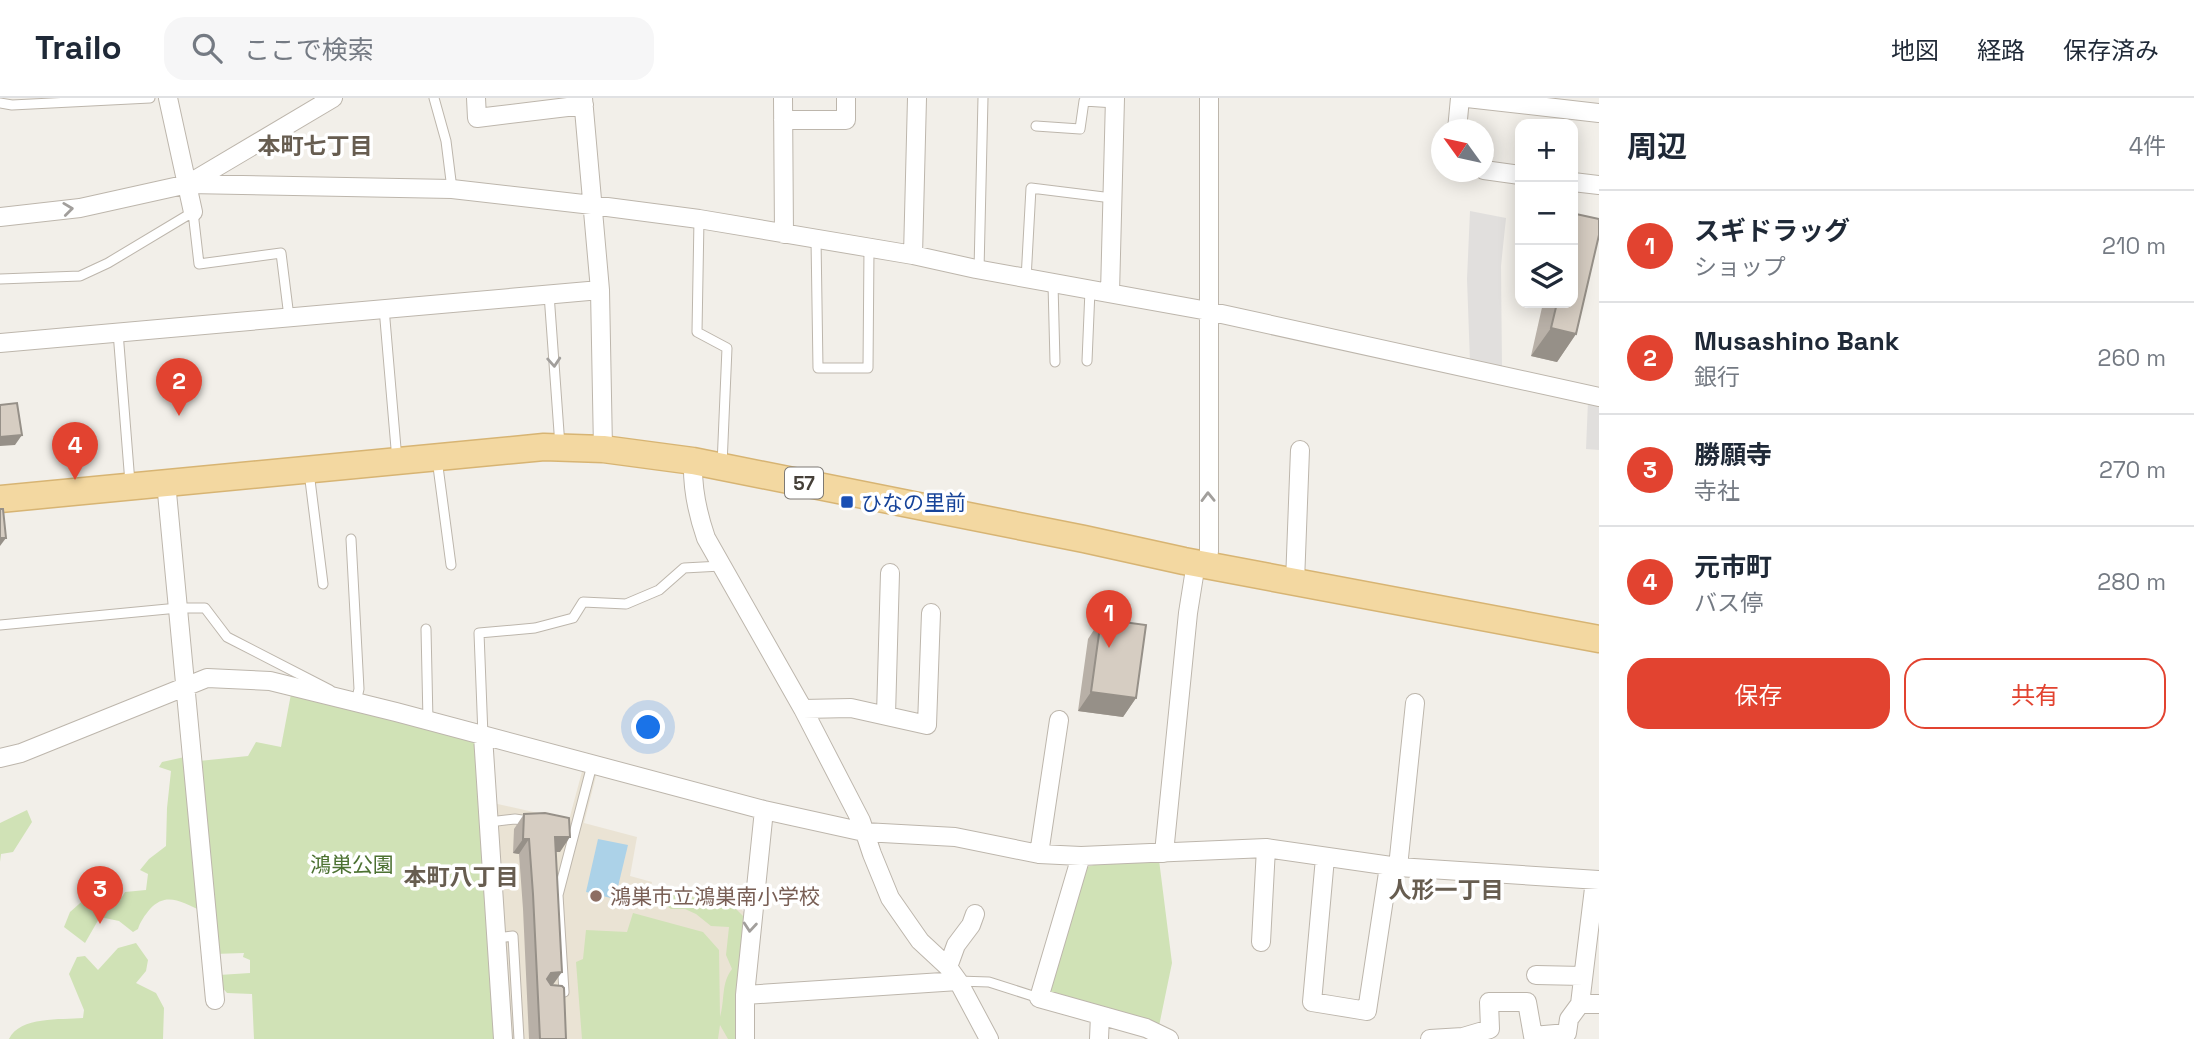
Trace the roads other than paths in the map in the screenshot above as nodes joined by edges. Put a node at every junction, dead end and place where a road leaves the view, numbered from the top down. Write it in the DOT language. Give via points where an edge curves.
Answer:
graph roads {
  1 [pos="150,98"];
  2 [pos="168,98"];
  3 [pos="333,98"];
  4 [pos="434,98"];
  5 [pos="476,98"];
  6 [pos="783,98"];
  7 [pos="846,98"];
  8 [pos="916,98"];
  9 [pos="983,98"];
  10 [pos="1209,98"];
  11 [pos="1460,98"];
  12 [pos="1467,98"];
  13 [pos="1080,100"];
  14 [pos="1115,101"];
  15 [pos="584,102"];
  16 [pos="0,103"];
  17 [pos="1599,113"];
  18 [pos="1458,119"];
  19 [pos="783,120"];
  20 [pos="1036,126"];
  21 [pos="1494,171"];
  22 [pos="1515,174"];
  23 [pos="1578,183"];
  24 [pos="188,184"];
  25 [pos="1599,185"];
  26 [pos="453,189"];
  27 [pos="1112,198"];
  28 [pos="592,205"];
  29 [pos="193,212"];
  30 [pos="0,217"];
  31 [pos="699,219"];
  32 [pos="784,234"];
  33 [pos="816,239"];
  34 [pos="869,248"];
  35 [pos="913,255"];
  36 [pos="979,270"];
  37 [pos="0,279"];
  38 [pos="1026,279"];
  39 [pos="1053,284"];
  40 [pos="600,290"];
  41 [pos="1090,290"];
  42 [pos="1110,293"];
  43 [pos="549,294"];
  44 [pos="384,308"];
  45 [pos="1208,311"];
  46 [pos="289,317"];
  47 [pos="118,332"];
  48 [pos="0,343"];
  49 [pos="1087,361"];
  50 [pos="1055,362"];
  51 [pos="1599,397"];
  52 [pos="560,447"];
  53 [pos="603,449"];
  54 [pos="1300,450"];
  55 [pos="437,457"];
  56 [pos="397,461"];
  57 [pos="693,461"];
  58 [pos="722,467"];
  59 [pos="308,470"];
  60 [pos="166,482"];
  61 [pos="131,486"];
  62 [pos="0,499"];
  63 [pos="351,539"];
  64 [pos="1201,564"];
  65 [pos="451,565"];
  66 [pos="721,566"];
  67 [pos="890,573"];
  68 [pos="1295,582"];
  69 [pos="323,584"];
  70 [pos="178,608"];
  71 [pos="931,613"];
  72 [pos="0,625"];
  73 [pos="426,629"];
  74 [pos="1599,639"];
  75 [pos="187,685"];
  76 [pos="349,701"];
  77 [pos="1415,703"];
  78 [pos="803,709"];
  79 [pos="886,715"];
  80 [pos="1059,720"];
  81 [pos="428,721"];
  82 [pos="483,736"];
  83 [pos="0,758"];
  84 [pos="592,765"];
  85 [pos="764,810"];
  86 [pos="489,821"];
  87 [pos="539,822"];
  88 [pos="562,824"];
  89 [pos="575,830"];
  90 [pos="864,832"];
  91 [pos="1266,848"];
  92 [pos="1164,853"];
  93 [pos="1040,854"];
  94 [pos="1081,856"];
  95 [pos="1325,858"];
  96 [pos="1393,866"];
  97 [pos="1597,880"];
  98 [pos="975,914"];
  99 [pos="497,938"];
  100 [pos="1261,942"];
  101 [pos="953,974"];
  102 [pos="1536,975"];
  103 [pos="1583,976"];
  104 [pos="544,994"];
  105 [pos="745,995"];
  106 [pos="1039,998"];
  107 [pos="215,1000"];
  108 [pos="1580,1004"];
  109 [pos="1599,1004"];
  110 [pos="1100,1015"];
  111 [pos="1149,1034"];
  112 [pos="1568,1036"];
  113 [pos="503,1039"];
  114 [pos="519,1039"];
  115 [pos="745,1039"];
  116 [pos="989,1039"];
  117 [pos="1099,1039"];
  118 [pos="1169,1039"];
  119 [pos="1430,1039"];
  1 -- 16 [label="lane"];
  2 -- 24 [label="street"];
  3 -- 24 [label="street"];
  4 -- 26 [label="lane"];
  5 -- 15 [label="street" via="477,118"];
  6 -- 19 [label="street"];
  7 -- 19 [label="street" via="846,120"];
  8 -- 35 [label="street"];
  9 -- 36 [label="lane"];
  10 -- 45 [label="street"];
  11 -- 18 [label="street"];
  12 -- 17 [label="street"];
  13 -- 14 [label="lane"];
  13 -- 20 [label="lane" via="1080,129"];
  14 -- 27 [label="street"];
  15 -- 28 [label="street"];
  19 -- 32 [label="street"];
  21 -- 22 [label="street"];
  23 -- 25 [label="street"];
  24 -- 26 [label="street"];
  24 -- 29 [label="street"];
  30 -- 24 [label="street, one-way" via="80,208"];
  26 -- 28 [label="street"];
  27 -- 38 [label="lane" via="1031,188"];
  27 -- 42 [label="street"];
  28 -- 31 [label="street"];
  28 -- 40 [label="street"];
  29 -- 37 [label="lane" via="80,276"];
  29 -- 46 [label="lane" via="199,264 281,253"];
  31 -- 32 [label="street"];
  31 -- 58 [label="lane" via="697,332 727,348"];
  32 -- 33 [label="street"];
  33 -- 34 [label="street"];
  33 -- 34 [label="lane" via="818,368 868,368"];
  34 -- 35 [label="street"];
  35 -- 36 [label="street"];
  36 -- 38 [label="street"];
  38 -- 39 [label="street"];
  39 -- 41 [label="street"];
  39 -- 50 [label="lane"];
  40 -- 43 [label="street"];
  40 -- 53 [label="street"];
  41 -- 42 [label="street"];
  41 -- 49 [label="lane"];
  42 -- 45 [label="street"];
  43 -- 44 [label="street"];
  43 -- 52 [label="lane, one-way"];
  44 -- 46 [label="street"];
  44 -- 56 [label="lane"];
  45 -- 51 [label="street" via="1486,368"];
  64 -- 45 [label="street, one-way" via="1209,551"];
  46 -- 47 [label="street"];
  47 -- 48 [label="street"];
  47 -- 61 [label="lane"];
  52 -- 53 [label="main road, 57"];
  52 -- 55 [label="main road, 57"];
  53 -- 57 [label="main road, 57"];
  54 -- 68 [label="street"];
  55 -- 56 [label="main road, 57"];
  55 -- 65 [label="lane"];
  56 -- 59 [label="main road, 57"];
  57 -- 58 [label="main road, 57"];
  57 -- 66 [label="street" via="695,508"];
  58 -- 64 [label="main road, 57"];
  59 -- 60 [label="main road, 57"];
  59 -- 69 [label="lane"];
  60 -- 61 [label="main road, 57"];
  60 -- 70 [label="street"];
  61 -- 62 [label="main road, 57"];
  63 -- 76 [label="lane" via="359,689"];
  64 -- 68 [label="main road, 57"];
  64 -- 92 [label="street" via="1188,613"];
  66 -- 78 [label="street"];
  66 -- 82 [label="lane" via="684,568 659,590 626,604 583,602 573,618 535,628 480,633"];
  67 -- 79 [label="street"];
  68 -- 74 [label="main road, 57"];
  70 -- 72 [label="lane"];
  70 -- 75 [label="street"];
  70 -- 76 [label="lane" via="205,608 227,637"];
  71 -- 79 [label="street" via="927,725"];
  73 -- 81 [label="lane"];
  75 -- 76 [label="street" via="207,678 270,681"];
  75 -- 83 [label="street"];
  75 -- 107 [label="street"];
  76 -- 81 [label="street"];
  77 -- 96 [label="street"];
  78 -- 79 [label="street" via="851,708"];
  78 -- 90 [label="street"];
  80 -- 93 [label="street"];
  81 -- 82 [label="street"];
  82 -- 84 [label="street"];
  82 -- 86 [label="street"];
  84 -- 85 [label="street"];
  84 -- 89 [label="lane"];
  85 -- 90 [label="street"];
  85 -- 105 [label="street, one-way"];
  86 -- 87 [label="lane"];
  86 -- 99 [label="street"];
  88 -- 89 [label="lane"];
  89 -- 104 [label="lane" via="558,895 564,992"];
  90 -- 93 [label="street" via="955,837"];
  90 -- 101 [label="street" via="890,898 920,941"];
  91 -- 92 [label="street"];
  91 -- 95 [label="street"];
  91 -- 100 [label="street"];
  92 -- 94 [label="street"];
  93 -- 94 [label="street"];
  94 -- 106 [label="street"];
  95 -- 96 [label="street"];
  95 -- 96 [label="street" via="1312,1002 1367,1011"];
  96 -- 97 [label="street"];
  97 -- 103 [label="street"];
  98 -- 101 [label="street" via="956,945"];
  99 -- 113 [label="street"];
  99 -- 114 [label="lane" via="513,936"];
  101 -- 105 [label="street"];
  101 -- 106 [label="lane"];
  101 -- 116 [label="street"];
  102 -- 103 [label="street"];
  103 -- 108 [label="street"];
  105 -- 115 [label="street"];
  106 -- 110 [label="street"];
  108 -- 109 [label="street"];
  108 -- 112 [label="street" via="1569,1019"];
  110 -- 111 [label="street"];
  110 -- 117 [label="street"];
  111 -- 118 [label="street"];
  112 -- 119 [label="street" via="1533,1036 1527,1002 1489,1002 1490,1029"];
}
